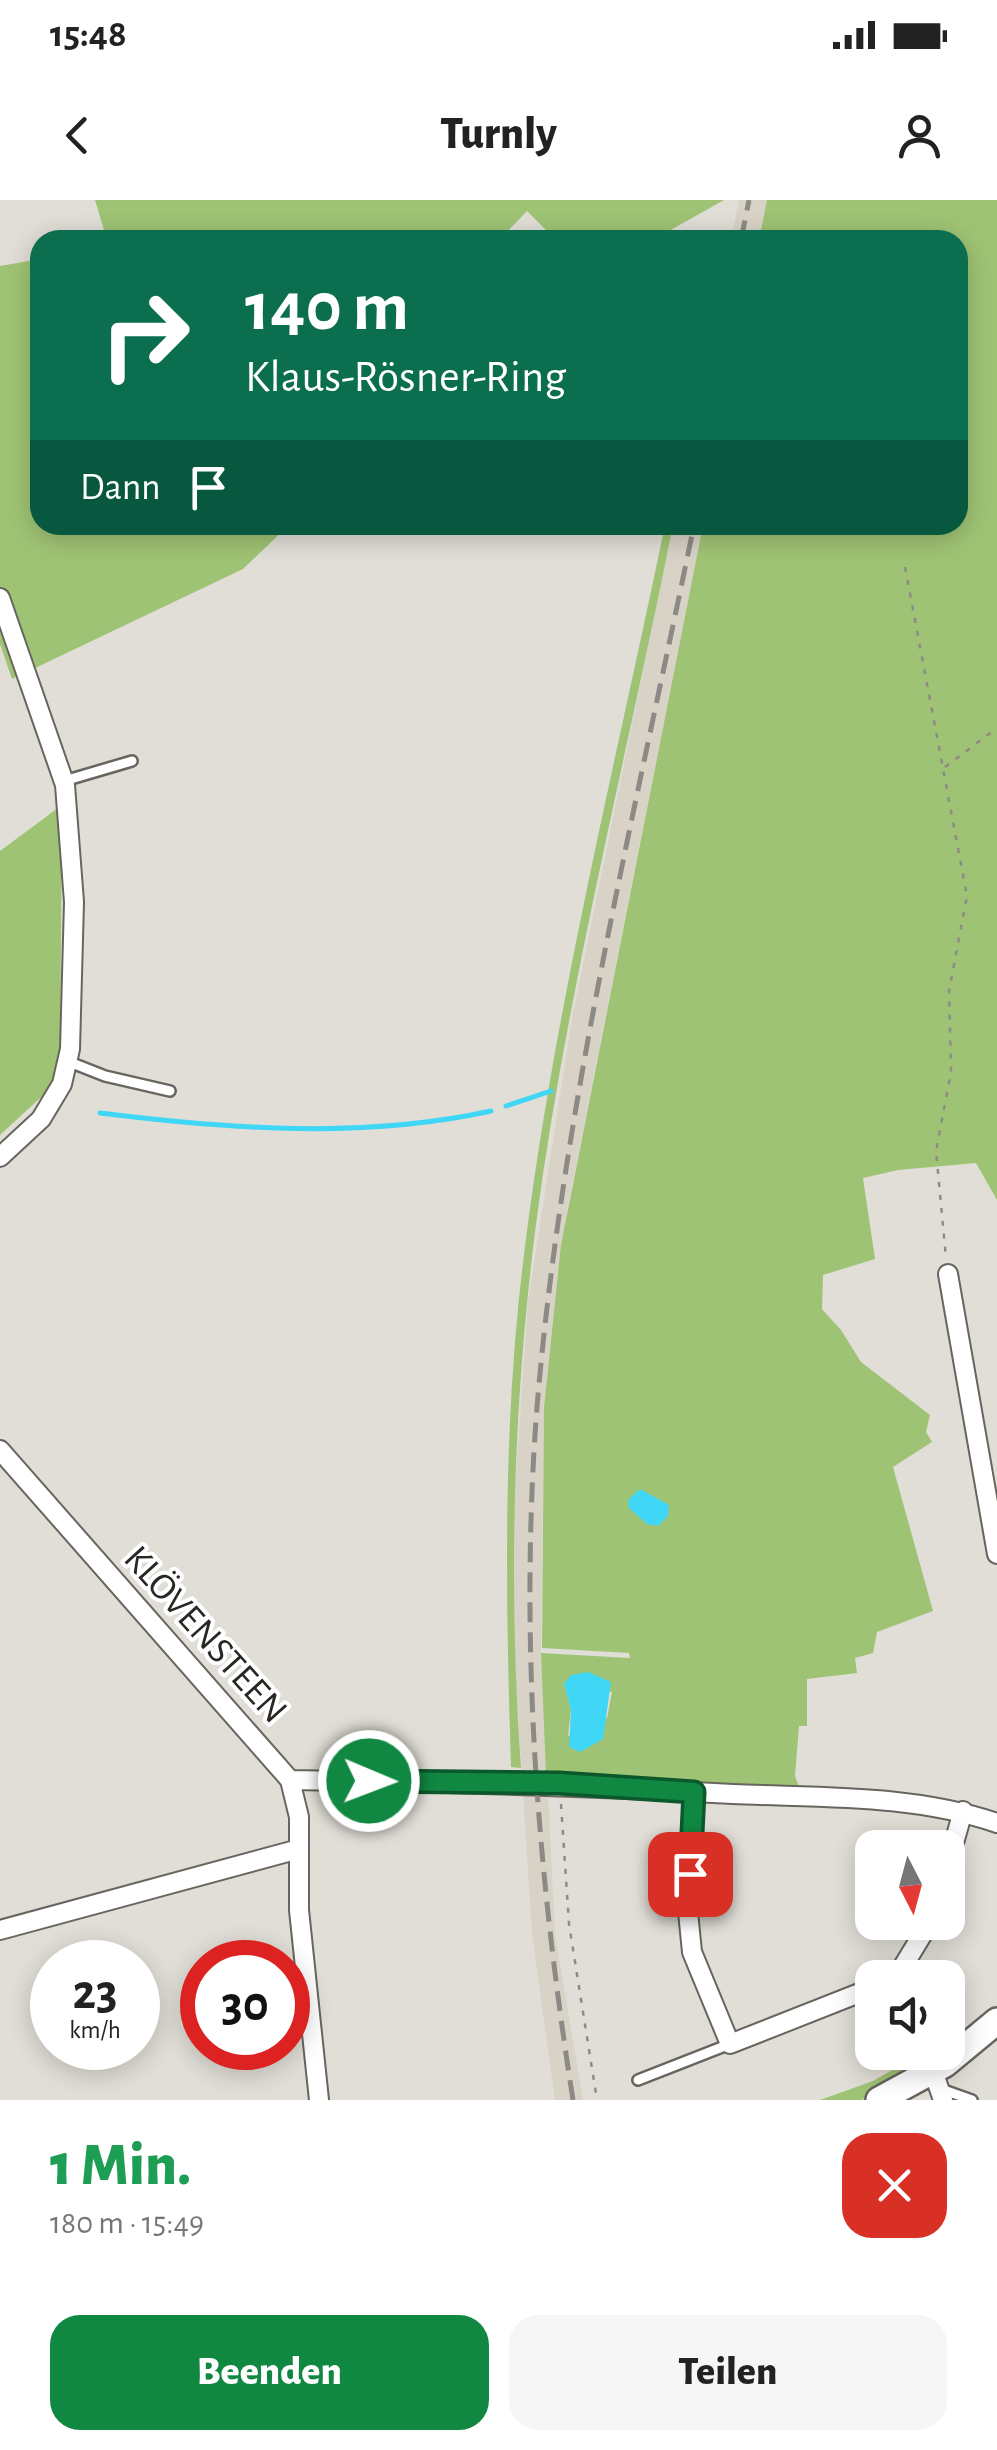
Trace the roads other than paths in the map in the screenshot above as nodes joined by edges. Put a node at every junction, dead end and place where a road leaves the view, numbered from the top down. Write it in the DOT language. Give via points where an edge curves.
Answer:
graph roads {
  1 [pos="0,598"];
  2 [pos="132,761"];
  3 [pos="64,781"];
  4 [pos="67,1061"];
  5 [pos="170,1092"];
  6 [pos="0,1157"];
  7 [pos="948,1274"];
  8 [pos="0,1450"];
  9 [pos="997,1554"];
  10 [pos="290,1780"];
  11 [pos="694,1792"];
  12 [pos="963,1812"];
  13 [pos="997,1823"];
  14 [pos="958,1830"];
  15 [pos="299,1849"];
  16 [pos="0,1930"];
  17 [pos="855,1995"];
  18 [pos="997,2005"];
  19 [pos="997,2022"];
  20 [pos="965,2031"];
  21 [pos="730,2044"];
  22 [pos="939,2078"];
  23 [pos="638,2080"];
  24 [pos="320,2100"];
  25 [pos="879,2100"];
  26 [pos="972,2100"];
  1 -- 3 [label="street"];
  2 -- 3 [label="lane"];
  3 -- 4 [label="street" via="74,902"];
  4 -- 5 [label="lane"];
  4 -- 6 [label="street" via="41,1119"];
  7 -- 9 [label="street"];
  8 -- 10 [label="street, KLÖVENSTEEN"];
  10 -- 11 [label="street, KLÖVENSTEEN"];
  10 -- 15 [label="street"];
  11 -- 12 [label="street, KLÖVENSTEEN" via="900,1801"];
  11 -- 21 [label="street" via="692,1952"];
  12 -- 13 [label="street, KLÖVENSTEEN"];
  12 -- 14 [label="street"];
  15 -- 16 [label="street"];
  15 -- 24 [label="street" via="299,1910"];
  17 -- 21 [label="street"];
  18 -- 20 [label="main road"];
  19 -- 22 [label="main road"];
  21 -- 23 [label="lane"];
  22 -- 25 [label="main road"];
  22 -- 26 [label="lane"];
}
